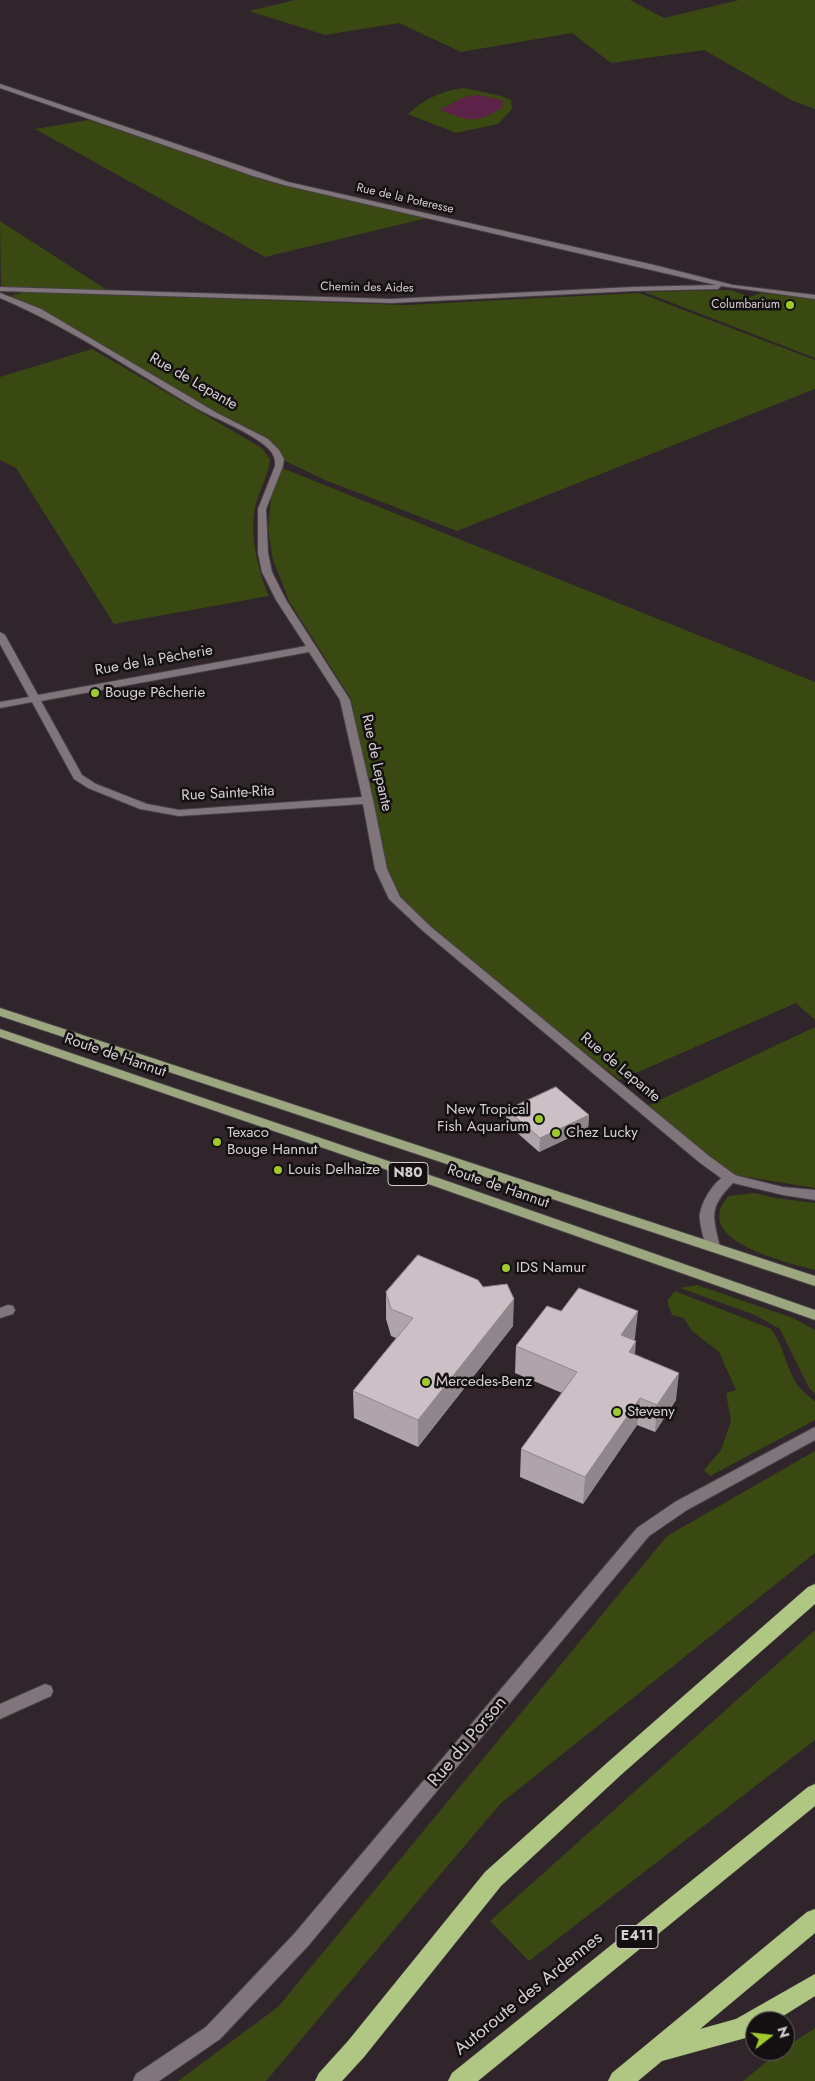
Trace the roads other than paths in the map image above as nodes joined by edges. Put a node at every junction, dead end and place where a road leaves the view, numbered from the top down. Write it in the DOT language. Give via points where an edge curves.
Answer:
graph roads {
  1 [pos="0,86"];
  2 [pos="733,287"];
  3 [pos="0,289"];
  4 [pos="0,295"];
  5 [pos="815,297"];
  6 [pos="0,635"];
  7 [pos="313,648"];
  8 [pos="34,698"];
  9 [pos="0,705"];
  10 [pos="368,800"];
  11 [pos="0,1012"];
  12 [pos="0,1034"];
  13 [pos="730,1178"];
  14 [pos="815,1195"];
  15 [pos="713,1247"];
  16 [pos="815,1281"];
  17 [pos="815,1315"];
  18 [pos="815,1433"];
  19 [pos="815,1592"];
  20 [pos="45,1690"];
  21 [pos="0,1712"];
  22 [pos="815,1793"];
  23 [pos="815,1919"];
  24 [pos="815,1984"];
  25 [pos="657,2051"];
  26 [pos="143,2081"];
  27 [pos="327,2081"];
  28 [pos="460,2081"];
  29 [pos="620,2081"];
  1 -- 2 [label="street, Rue de la Poteresse" via="286,184"];
  2 -- 3 [label="street, Chemin des Aides" via="391,301"];
  2 -- 5 [label="street, Rue de la Poteresse"];
  4 -- 7 [label="street, Rue de Lepante" via="38,311 214,415 265,440 275,450 280,459 262,509 263,553 267,572 281,600"];
  6 -- 8 [label="street, Rue Sainte-Rita"];
  7 -- 8 [label="street, Rue de la Pêcherie"];
  7 -- 10 [label="street, Rue de Lepante" via="345,700"];
  8 -- 9 [label="street, Rue de la Pêcherie"];
  8 -- 10 [label="street, Rue Sainte-Rita" via="78,777 92,786 144,806 178,813"];
  10 -- 13 [label="street, Rue de Lepante" via="381,868 395,899 435,936"];
  11 -- 15 [label="main road, Route de Hannut / N80"];
  12 -- 17 [label="main road, Route de Hannut / N80"];
  13 -- 14 [label="street, Rue de Lepante"];
  13 -- 15 [label="street" via="716,1192 706,1214"];
  15 -- 16 [label="main road, Route de Hannut / N80"];
  18 -- 26 [label="street, Rue du Porson" via="681,1506 643,1532 301,1940 213,2033"];
  19 -- 27 [label="highway" via="493,1879"];
  20 -- 21 [label="street"];
  22 -- 28 [label="highway, Autoroute des Ardennes / E411"];
  23 -- 25 [label="highway"];
  24 -- 25 [label="highway" via="741,2029"];
  25 -- 29 [label="highway"];
}
